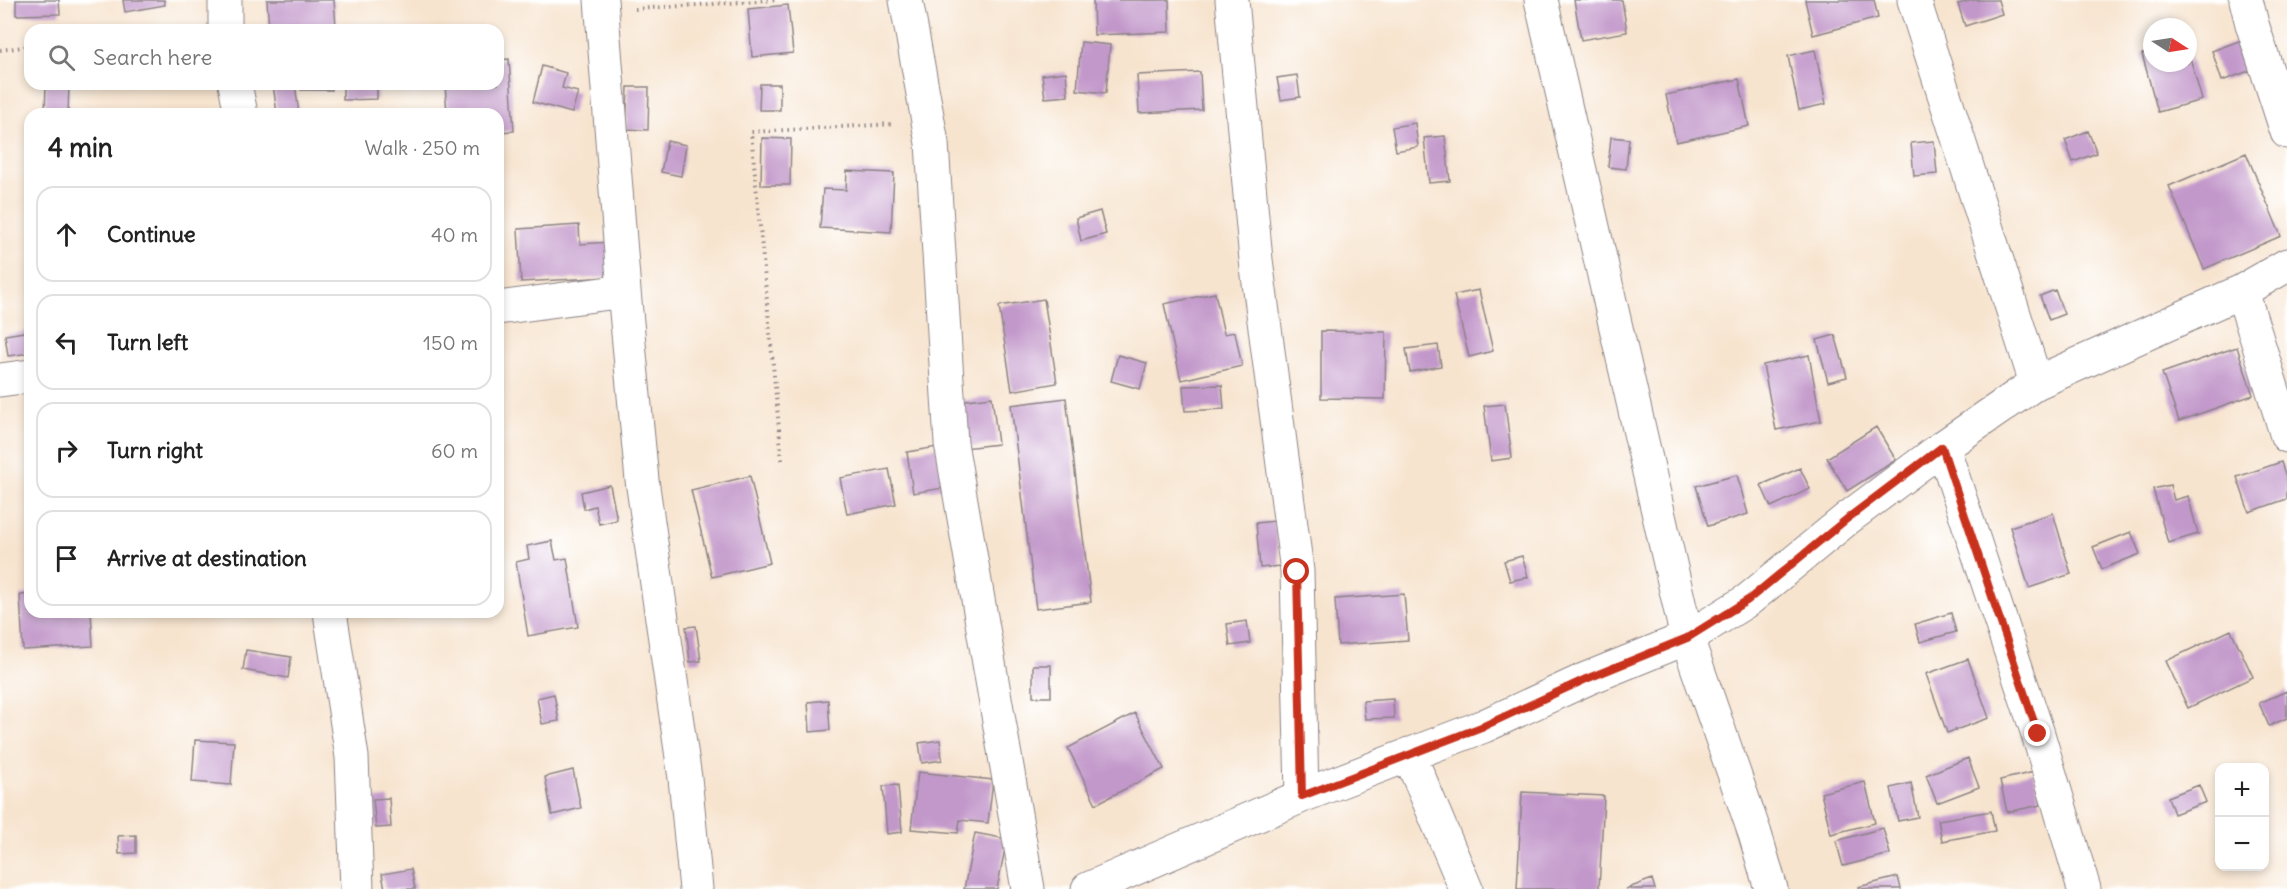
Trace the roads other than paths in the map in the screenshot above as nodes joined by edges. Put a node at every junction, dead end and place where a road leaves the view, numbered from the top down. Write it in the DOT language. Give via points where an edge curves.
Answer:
graph roads {
  1 [pos="225,0"];
  2 [pos="906,0"];
  3 [pos="1232,0"];
  4 [pos="1541,0"];
  5 [pos="1914,0"];
  6 [pos="2246,0"];
  7 [pos="601,6"];
  8 [pos="225,24"];
  9 [pos="236,90"];
  10 [pos="240,108"];
  11 [pos="2287,132"];
  12 [pos="2287,265"];
  13 [pos="624,291"];
  14 [pos="2242,291"];
  15 [pos="504,307"];
  16 [pos="24,377"];
  17 [pos="0,380"];
  18 [pos="2036,383"];
  19 [pos="2287,436"];
  20 [pos="1942,447"];
  21 [pos="331,618"];
  22 [pos="1687,638"];
  23 [pos="1409,754"];
  24 [pos="1302,796"];
  25 [pos="357,889"];
  26 [pos="696,889"];
  27 [pos="1028,889"];
  28 [pos="1088,889"];
  29 [pos="1466,889"];
  30 [pos="1771,889"];
  31 [pos="2084,889"];
  1 -- 8 [label="street"];
  2 -- 27 [label="street" via="932,143 951,444"];
  3 -- 24 [label="street" via="1256,260 1297,572"];
  4 -- 22 [label="street"];
  5 -- 18 [label="street"];
  6 -- 11 [label="street"];
  7 -- 13 [label="street"];
  9 -- 10 [label="street"];
  12 -- 14 [label="street"];
  13 -- 15 [label="street"];
  13 -- 26 [label="street" via="642,480 685,778"];
  14 -- 18 [label="street"];
  14 -- 19 [label="street"];
  16 -- 17 [label="street"];
  18 -- 20 [label="street"];
  20 -- 22 [label="street" via="1748,600"];
  20 -- 31 [label="street" via="2038,734"];
  21 -- 25 [label="street" via="352,757"];
  22 -- 23 [label="street" via="1484,726"];
  22 -- 30 [label="street"];
  23 -- 24 [label="street"];
  23 -- 29 [label="street"];
  24 -- 28 [label="street"];
}
